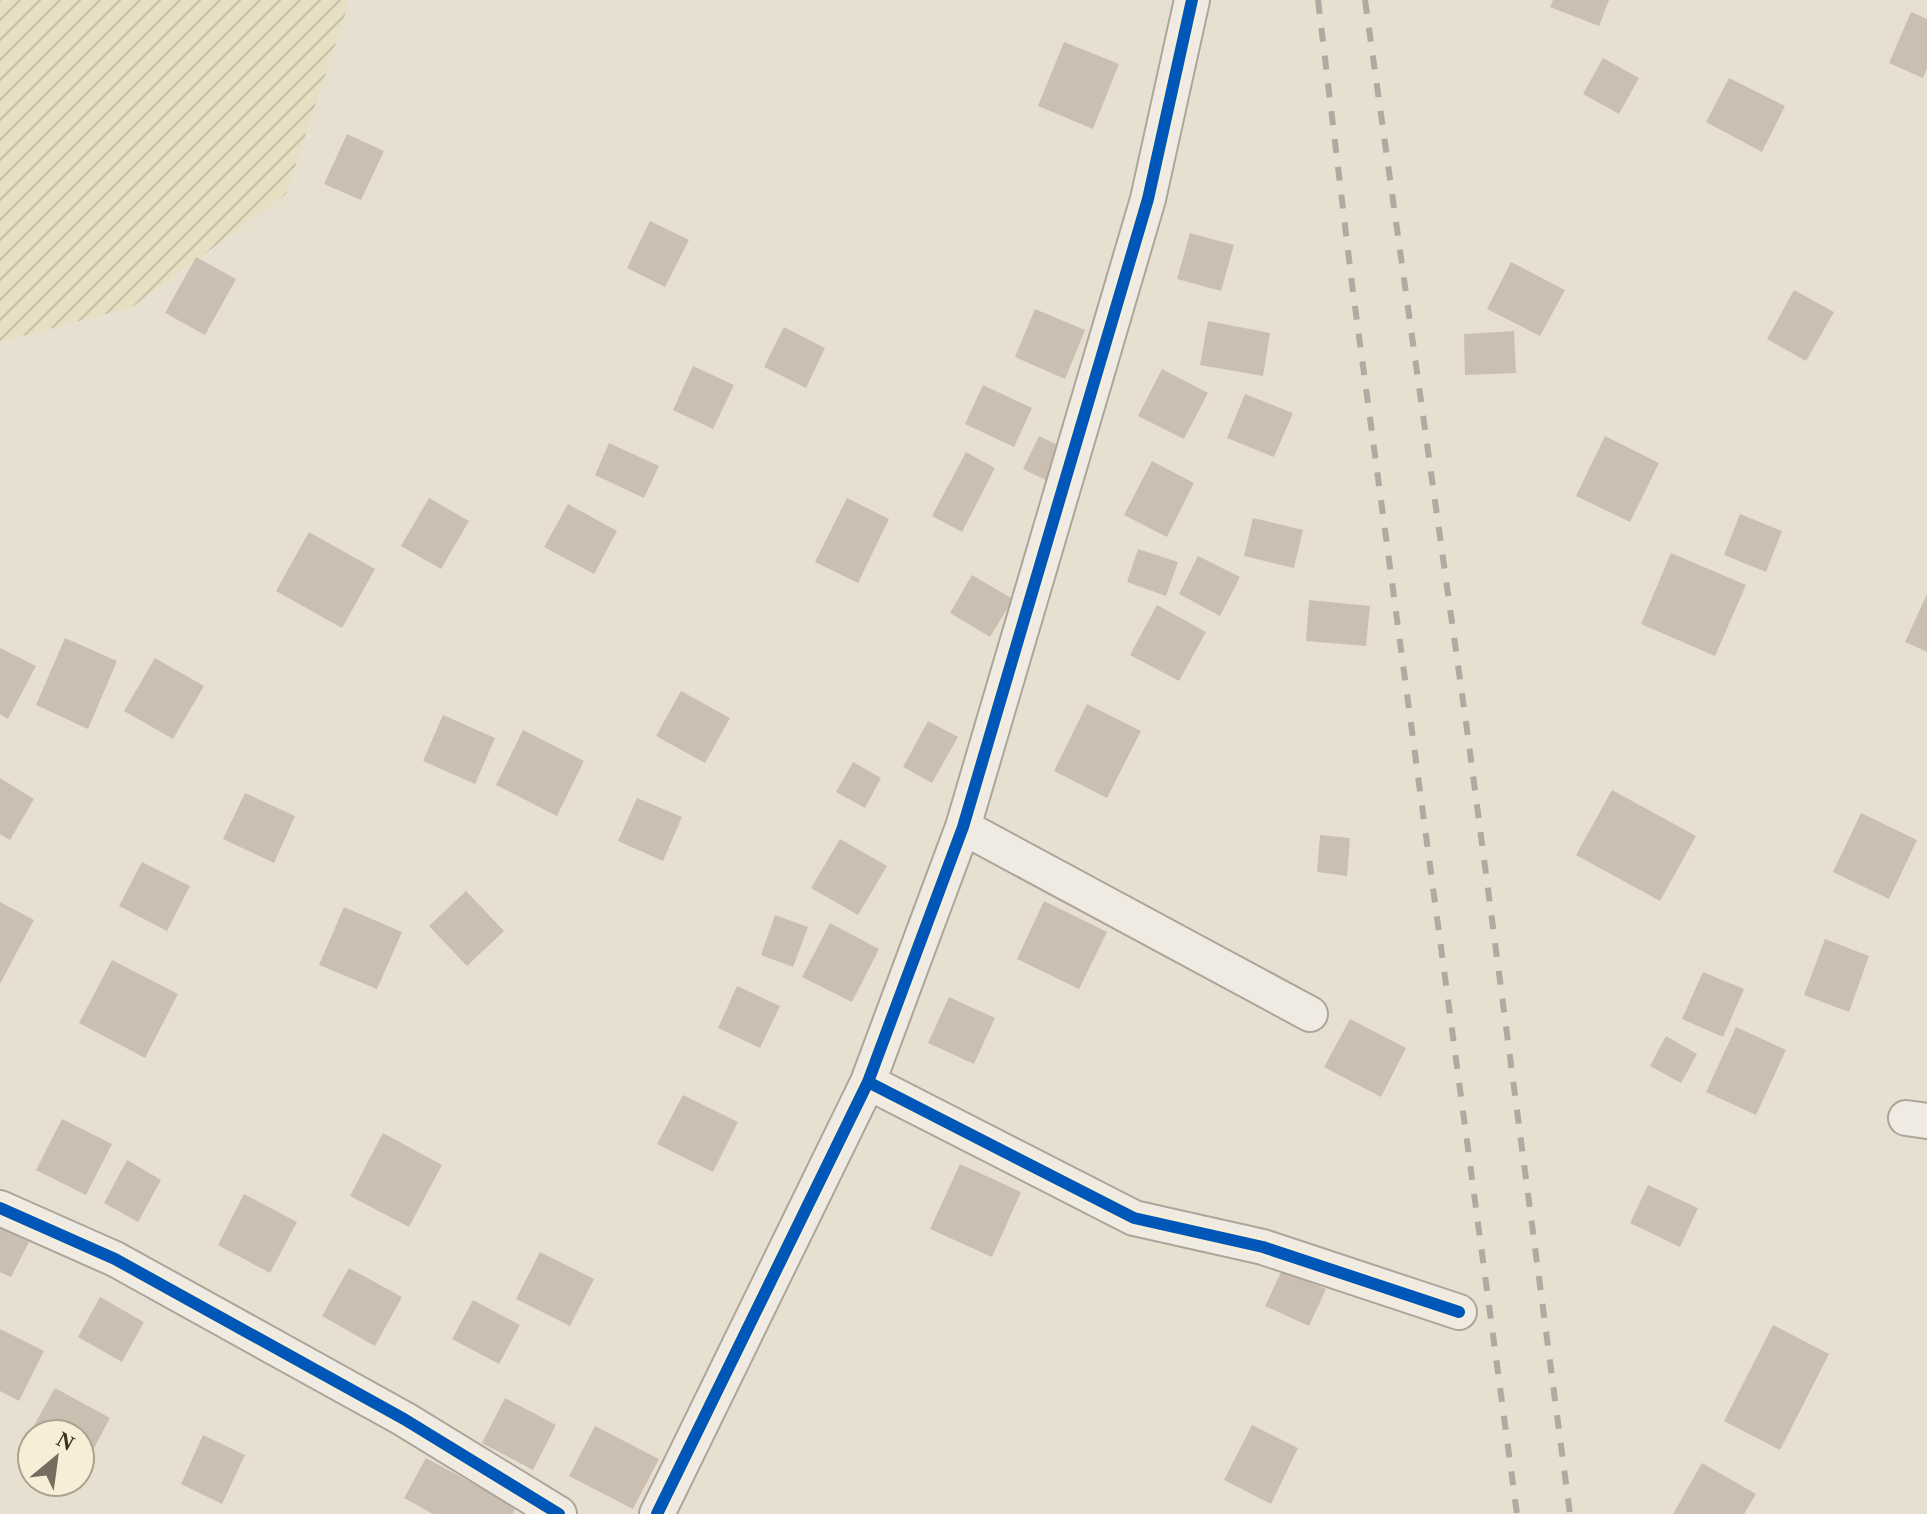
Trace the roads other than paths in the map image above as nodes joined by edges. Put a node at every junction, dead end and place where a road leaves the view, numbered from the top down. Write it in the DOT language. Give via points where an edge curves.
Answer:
graph roads {
  1 [pos="1192,0"];
  2 [pos="963,827"];
  3 [pos="1310,1014"];
  4 [pos="868,1082"];
  5 [pos="0,1208"];
  6 [pos="1459,1312"];
  7 [pos="559,1514"];
  8 [pos="657,1514"];
  1 -- 2 [label="street" via="1148,199"];
  2 -- 3 [label="street"];
  2 -- 4 [label="street"];
  4 -- 6 [label="street" via="1134,1218 1263,1247"];
  4 -- 8 [label="street"];
  5 -- 7 [label="street" via="115,1259 404,1419"];
}
